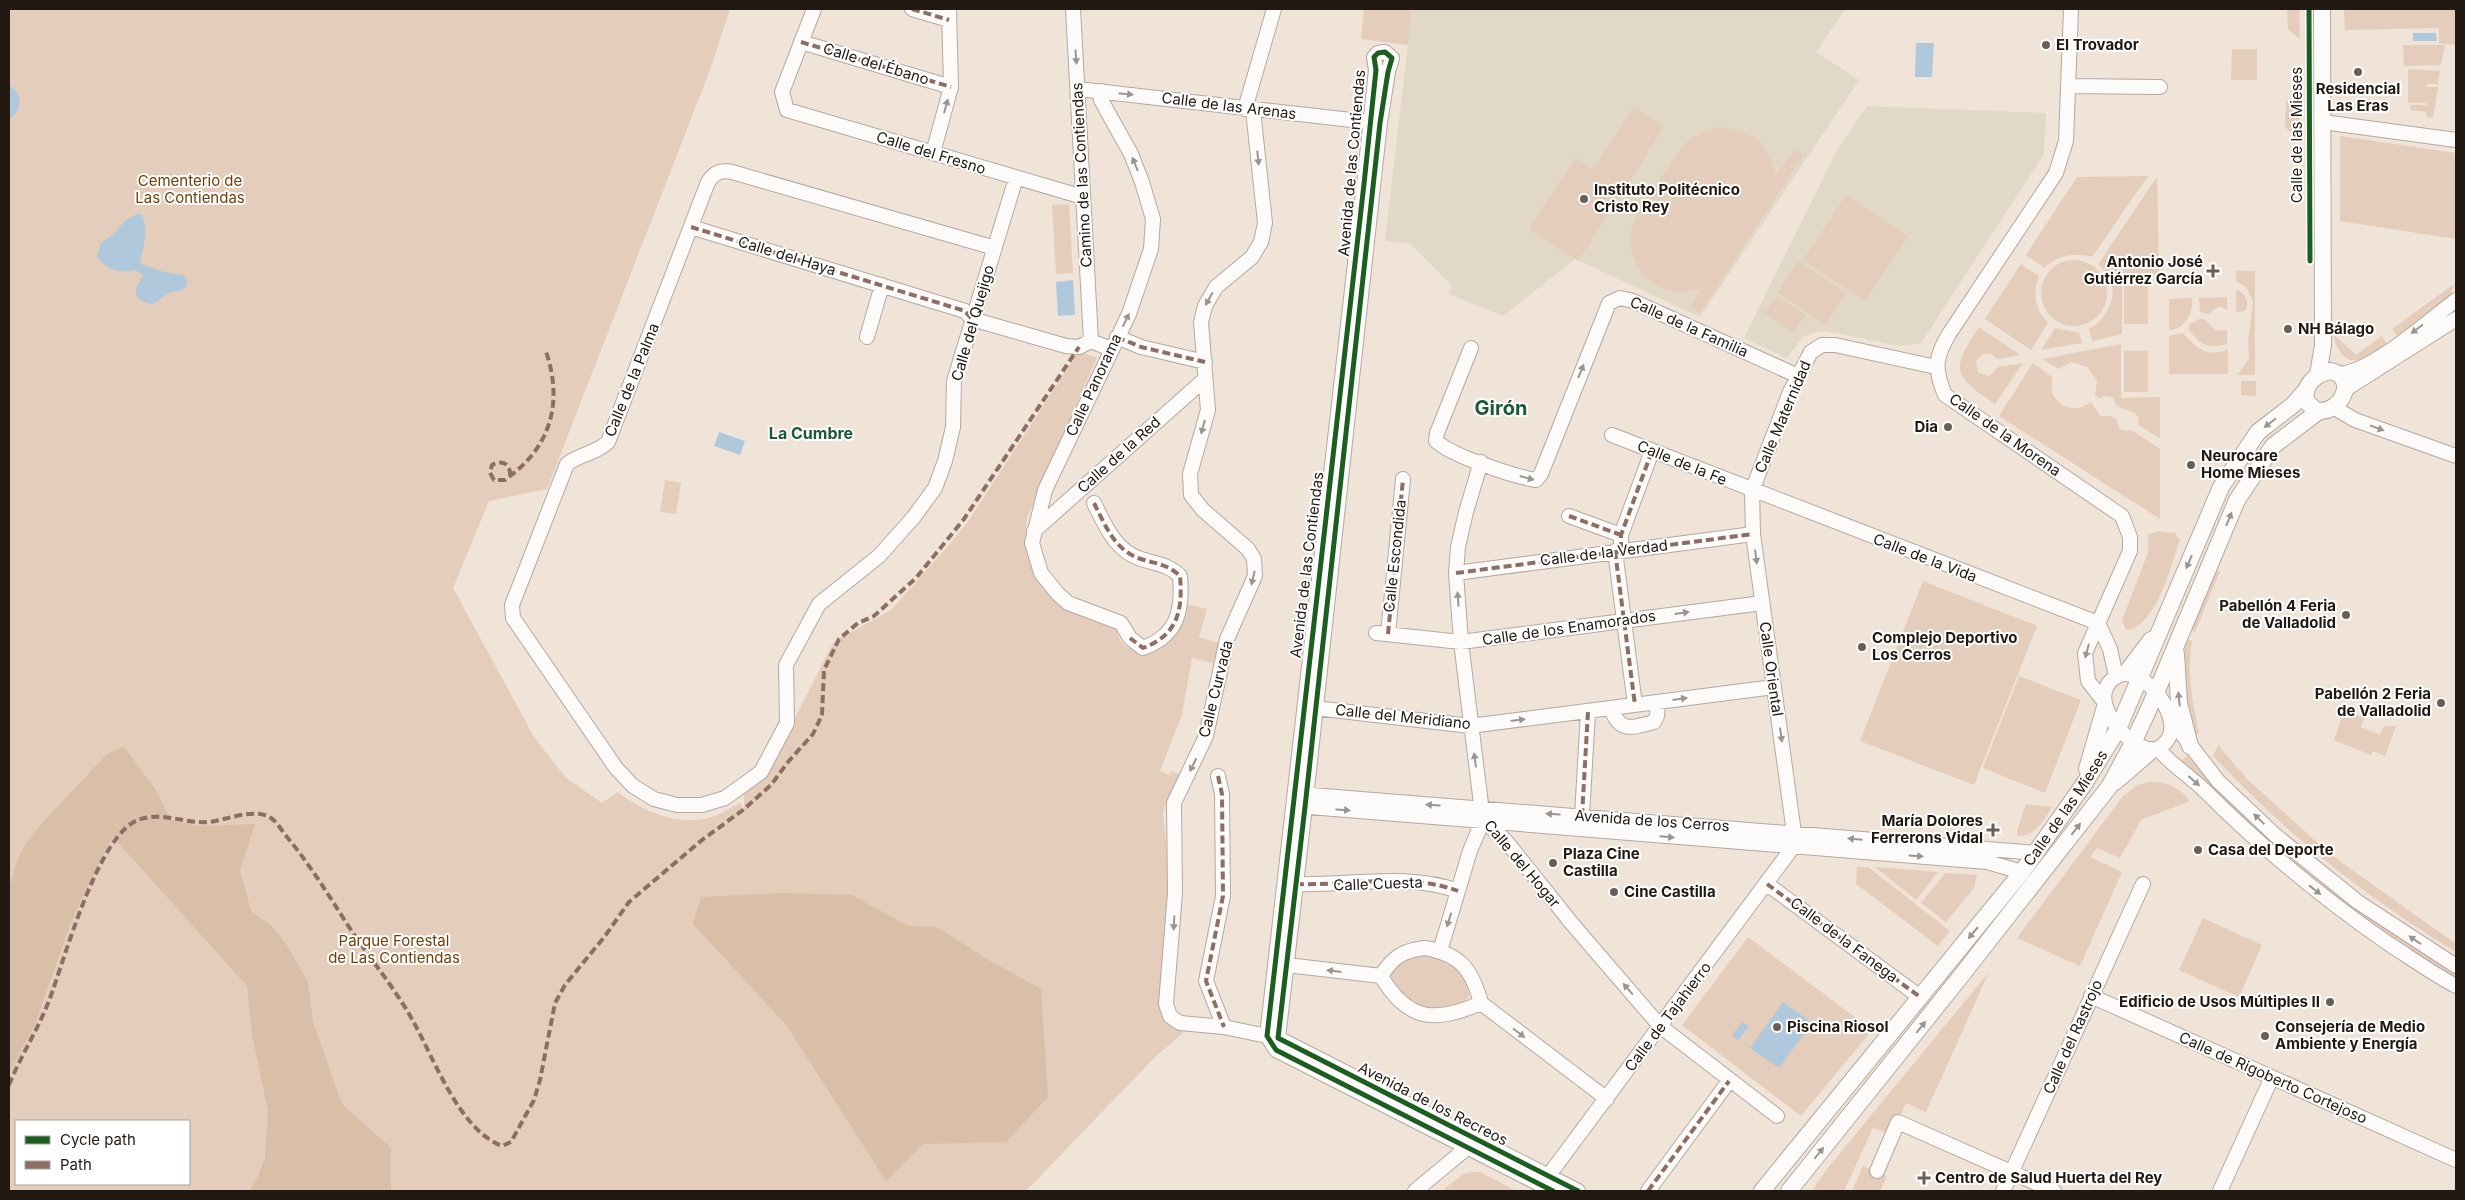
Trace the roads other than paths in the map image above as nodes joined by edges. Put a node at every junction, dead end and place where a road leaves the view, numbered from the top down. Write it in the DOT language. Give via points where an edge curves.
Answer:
graph roads {
  1 [pos="814,9"];
  2 [pos="912,9"];
  3 [pos="1073,9"];
  4 [pos="1274,9"];
  5 [pos="2071,9"];
  6 [pos="2322,9"];
  7 [pos="949,14"];
  8 [pos="801,42"];
  9 [pos="2068,86"];
  10 [pos="951,87"];
  11 [pos="2160,87"];
  12 [pos="1078,89"];
  13 [pos="1101,91"];
  14 [pos="1249,109"];
  15 [pos="2323,122"];
  16 [pos="1375,123"];
  17 [pos="2456,140"];
  18 [pos="933,154"];
  19 [pos="1016,178"];
  20 [pos="1083,197"];
  21 [pos="691,227"];
  22 [pos="994,248"];
  23 [pos="882,285"];
  24 [pos="2456,300"];
  25 [pos="972,320"];
  26 [pos="2456,320"];
  27 [pos="868,337"];
  28 [pos="1091,341"];
  29 [pos="1114,343"];
  30 [pos="1471,348"];
  31 [pos="1205,362"];
  32 [pos="1936,367"];
  33 [pos="1798,376"];
  34 [pos="2334,377"];
  35 [pos="1205,379"];
  36 [pos="2306,390"];
  37 [pos="2326,409"];
  38 [pos="1612,435"];
  39 [pos="1652,451"];
  40 [pos="2456,456"];
  41 [pos="1481,462"];
  42 [pos="1403,479"];
  43 [pos="1045,490"];
  44 [pos="1752,491"];
  45 [pos="1094,503"];
  46 [pos="1063,505"];
  47 [pos="1569,516"];
  48 [pos="1033,532"];
  49 [pos="1753,534"];
  50 [pos="1620,535"];
  51 [pos="1618,551"];
  52 [pos="1456,573"];
  53 [pos="1762,603"];
  54 [pos="2107,607"];
  55 [pos="1624,621"];
  56 [pos="2098,623"];
  57 [pos="1382,633"];
  58 [pos="1461,642"];
  59 [pos="2108,644"];
  60 [pos="2176,647"];
  61 [pos="2128,676"];
  62 [pos="1774,687"];
  63 [pos="2156,693"];
  64 [pos="1658,702"];
  65 [pos="2104,703"];
  66 [pos="1635,705"];
  67 [pos="1315,708"];
  68 [pos="1611,708"];
  69 [pos="1588,712"];
  70 [pos="2172,720"];
  71 [pos="1470,726"];
  72 [pos="2118,729"];
  73 [pos="2134,741"];
  74 [pos="2190,746"];
  75 [pos="2155,749"];
  76 [pos="1218,776"];
  77 [pos="2084,784"];
  78 [pos="743,786"];
  79 [pos="2109,787"];
  80 [pos="1300,800"];
  81 [pos="1582,816"];
  82 [pos="1464,819"];
  83 [pos="1514,823"];
  84 [pos="1479,826"];
  85 [pos="1794,832"];
  86 [pos="1506,841"];
  87 [pos="1793,847"];
  88 [pos="2008,850"];
  89 [pos="2036,853"];
  90 [pos="1992,863"];
  91 [pos="2046,868"];
  92 [pos="2022,872"];
  93 [pos="1296,884"];
  94 [pos="1767,884"];
  95 [pos="2143,884"];
  96 [pos="1458,891"];
  97 [pos="2003,895"];
  98 [pos="1440,951"];
  99 [pos="1287,965"];
  100 [pos="2456,966"];
  101 [pos="1381,976"];
  102 [pos="2456,986"];
  103 [pos="2092,996"];
  104 [pos="1920,997"];
  105 [pos="1480,1003"];
  106 [pos="1937,1007"];
  107 [pos="1660,1026"];
  108 [pos="1224,1027"];
  109 [pos="1272,1037"];
  110 [pos="1857,1074"];
  111 [pos="2272,1077"];
  112 [pos="1729,1082"];
  113 [pos="1607,1099"];
  114 [pos="1777,1116"];
  115 [pos="1470,1143"];
  116 [pos="2456,1160"];
  117 [pos="1877,1171"];
  118 [pos="2012,1172"];
  119 [pos="1547,1184"];
  120 [pos="1415,1191"];
  121 [pos="1578,1191"];
  122 [pos="1648,1191"];
  123 [pos="1762,1191"];
  124 [pos="1772,1191"];
  125 [pos="1788,1191"];
  126 [pos="2003,1191"];
  127 [pos="2054,1191"];
  128 [pos="2220,1191"];
  1 -- 8 [label="street"];
  2 -- 7 [label="street"];
  3 -- 12 [label="street, Camino de las Contiendas, one-way"];
  4 -- 14 [label="street"];
  5 -- 9 [label="street"];
  6 -- 15 [label="main road, Calle de las Mieses"];
  7 -- 10 [label="street"];
  8 -- 10 [label="street, Calle del Ébano"];
  8 -- 18 [label="street, Calle del Fresno" via="782,92 787,110"];
  9 -- 11 [label="street"];
  9 -- 32 [label="street" via="2066,141 2056,173 1939,350"];
  18 -- 10 [label="street, one-way"];
  12 -- 13 [label="street, Calle de las Arenas"];
  12 -- 20 [label="street, Camino de las Contiendas"];
  13 -- 14 [label="street, Calle de las Arenas, one-way"];
  29 -- 13 [label="street, Calle Panorama, one-way" via="1129,314 1151,249 1153,220 1140,175 1101,100"];
  14 -- 16 [label="street, Calle de las Arenas"];
  14 -- 31 [label="street, Calle Curvada, one-way" via="1265,224 1261,242 1252,256 1208,297 1201,322"];
  15 -- 17 [label="street"];
  15 -- 34 [label="main road, Calle de las Mieses" via="2323,345"];
  16 -- 67 [label="street, Avenida de las Contiendas"];
  16 -- 80 [label="street, Avenida de las Contiendas" via="1304,707"];
  18 -- 19 [label="street, Calle del Fresno"];
  19 -- 20 [label="street, Calle del Fresno"];
  19 -- 22 [label="street, Calle del Quejigo"];
  20 -- 28 [label="street, Camino de las Contiendas"];
  21 -- 22 [label="street, Calle de la Palma" via="708,182 722,170"];
  21 -- 23 [label="street, Calle del Haya"];
  21 -- 78 [label="street, Calle de la Palma" via="608,442 603,448 574,458 567,464 512,605 514,618 616,768 633,786 654,799 702,806 725,798"];
  22 -- 25 [label="street, Calle del Quejigo"];
  23 -- 25 [label="street, Calle del Haya" via="965,310"];
  23 -- 27 [label="street"];
  24 -- 34 [label="street, one-way" via="2374,360 2353,373"];
  25 -- 28 [label="street, Calle del Haya" via="1066,346 1079,347"];
  25 -- 78 [label="street, Calle del Quejigo" via="954,381 953,427 935,488 879,556 819,604 786,665 787,723 761,772"];
  26 -- 34 [label="street"];
  28 -- 29 [label="street"];
  29 -- 31 [label="street"];
  29 -- 43 [label="street, Calle Panorama"];
  30 -- 41 [label="street" via="1436,441 1442,447"];
  31 -- 35 [label="street, Calle Curvada"];
  32 -- 33 [label="street, Calle Maternidad" via="1822,345 1811,352"];
  32 -- 54 [label="street, Calle de la Morena" via="1945,394 2122,516 2130,536 2130,551"];
  41 -- 33 [label="street, Calle de la Familia, one-way" via="1536,480 1542,474 1609,303 1620,298"];
  33 -- 44 [label="street, Calle Maternidad"];
  34 -- 36 [label="main road, Calle de las Mieses"];
  34 -- 37 [label="main road, Calle de las Mieses" via="2342,400"];
  35 -- 46 [label="street, Calle de la Red"];
  35 -- 108 [label="street, Calle Curvada, one-way" via="1208,410 1190,474 1191,494 1202,510 1248,549 1254,559 1255,576 1227,639 1206,736 1174,803 1176,893 1166,1004 1170,1016 1180,1023"];
  36 -- 37 [label="main road" via="2308,404"];
  36 -- 61 [label="main road, Calle de las Mieses, one-way" via="2293,405 2258,432 2235,463 2221,487 2161,629"];
  37 -- 40 [label="street, one-way"];
  60 -- 37 [label="main road, Calle de las Mieses, one-way" via="2237,500 2273,446"];
  38 -- 39 [label="street, Calle de la Fe"];
  39 -- 44 [label="street, Calle de la Fe"];
  39 -- 50 [label="street"];
  41 -- 52 [label="street, Calle del Hogar" via="1458,547"];
  42 -- 57 [label="street, Calle Escondida"];
  43 -- 46 [label="street" via="1050,503"];
  43 -- 48 [label="street, Calle Panorama"];
  44 -- 49 [label="street, Calle Oriental"];
  44 -- 56 [label="street, Calle de la Vida"];
  45 -- 48 [label="street, Calle Panorama" via="1110,537 1122,548 1138,559 1172,568 1180,576 1182,598 1178,619 1159,642 1143,648 1130,638 1121,623 1068,603 1041,573 1034,556"];
  46 -- 48 [label="street, Calle de la Red"];
  47 -- 50 [label="street"];
  49 -- 51 [label="street, Calle de la Verdad"];
  49 -- 53 [label="street, Calle Oriental, one-way"];
  50 -- 51 [label="street"];
  51 -- 52 [label="street, Calle de la Verdad"];
  51 -- 55 [label="street"];
  58 -- 52 [label="street, Calle del Hogar, one-way"];
  55 -- 53 [label="street, Calle de los Enamorados, one-way"];
  53 -- 62 [label="street, Calle Oriental"];
  54 -- 56 [label="street, Calle de la Morena"];
  54 -- 59 [label="street, Calle de la Morena"];
  55 -- 58 [label="street, Calle de los Enamorados"];
  55 -- 66 [label="street"];
  56 -- 59 [label="street, Calle de la Morena"];
  56 -- 65 [label="street, Calle de la Morena, one-way" via="2085,653 2085,667 2088,681"];
  57 -- 58 [label="street, Calle de los Enamorados"];
  58 -- 71 [label="street, Calle del Hogar"];
  59 -- 61 [label="street, Calle de la Morena" via="2114,660"];
  60 -- 63 [label="main road, Calle de las Mieses"];
  74 -- 60 [label="main road, one-way" via="2179,703"];
  61 -- 63 [label="street"];
  61 -- 65 [label="street" via="2106,687"];
  61 -- 72 [label="main road, Calle de las Mieses"];
  64 -- 62 [label="street, Calle del Meridiano, one-way"];
  62 -- 85 [label="street, Calle Oriental, one-way"];
  63 -- 70 [label="street"];
  63 -- 73 [label="main road, Calle de las Mieses"];
  64 -- 66 [label="street, Calle del Meridiano"];
  64 -- 68 [label="street" via="1654,722 1638,726 1624,727 1615,722"];
  65 -- 72 [label="street, Calle de la Morena"];
  65 -- 77 [label="main road"];
  66 -- 68 [label="street, Calle del Meridiano"];
  67 -- 71 [label="street, Calle del Meridiano"];
  67 -- 80 [label="street, Avenida de las Contiendas"];
  68 -- 69 [label="street, Calle del Meridiano"];
  71 -- 69 [label="street, Calle del Meridiano, one-way"];
  69 -- 81 [label="street"];
  70 -- 74 [label="street"];
  70 -- 75 [label="street" via="2166,742"];
  84 -- 71 [label="street, Calle del Hogar, one-way"];
  72 -- 73 [label="street"];
  72 -- 77 [label="main road, Calle de las Mieses"];
  73 -- 75 [label="street"];
  73 -- 79 [label="main road, Calle de las Mieses"];
  100 -- 74 [label="street, one-way" via="2358,902 2275,835 2218,781"];
  75 -- 79 [label="main road"];
  75 -- 102 [label="street, one-way" via="2194,780 2297,876 2353,919"];
  76 -- 108 [label="street" via="1222,802 1223,896 1206,981"];
  77 -- 89 [label="main road, Calle de las Mieses"];
  91 -- 79 [label="main road, Calle de las Mieses, one-way"];
  80 -- 82 [label="street, Avenida de los Cerros, one-way"];
  84 -- 80 [label="street, Avenida de los Cerros, one-way"];
  80 -- 93 [label="street, Avenida de las Contiendas"];
  80 -- 109 [label="street, Avenida de las Contiendas"];
  81 -- 84 [label="street, Avenida de los Cerros, one-way"];
  81 -- 85 [label="street, Avenida de los Cerros"];
  82 -- 84 [label="street, Avenida de los Cerros"];
  82 -- 84 [label="street" via="1471,828"];
  83 -- 84 [label="street, Avenida de los Cerros"];
  83 -- 86 [label="street"];
  83 -- 87 [label="street, Avenida de los Cerros, one-way"];
  84 -- 86 [label="street, Calle del Hogar"];
  84 -- 96 [label="street"];
  85 -- 87 [label="street, Calle Oriental"];
  88 -- 85 [label="street, Avenida de los Cerros, one-way"];
  107 -- 86 [label="street, Calle del Hogar, one-way"];
  87 -- 90 [label="street, Avenida de los Cerros, one-way"];
  87 -- 94 [label="street, Calle de Tajahierro"];
  88 -- 89 [label="street, Avenida de los Cerros"];
  88 -- 92 [label="street"];
  89 -- 92 [label="main road, Calle de las Mieses"];
  90 -- 92 [label="street, Avenida de los Cerros"];
  90 -- 97 [label="street" via="2004,881"];
  91 -- 92 [label="main road"];
  91 -- 106 [label="main road, Calle de las Mieses"];
  92 -- 97 [label="main road, Calle de las Mieses"];
  92 -- 106 [label="main road" via="2024,886 2021,894 1976,949"];
  93 -- 96 [label="street, Calle Cuesta" via="1429,882"];
  93 -- 99 [label="street, Avenida de las Contiendas"];
  94 -- 104 [label="street, Calle de la Fanega"];
  94 -- 107 [label="street, Calle de Tajahierro"];
  95 -- 103 [label="street, Calle del Rastrojo"];
  96 -- 98 [label="street, one-way"];
  97 -- 104 [label="main road, Calle de las Mieses, one-way"];
  98 -- 101 [label="street" via="1425,948 1405,952 1388,964"];
  98 -- 105 [label="street" via="1464,966 1474,981"];
  101 -- 99 [label="street, one-way"];
  99 -- 109 [label="street, Avenida de las Contiendas"];
  101 -- 105 [label="street" via="1397,1000 1420,1013 1449,1015"];
  103 -- 111 [label="street, Calle de Rigoberto Cortejoso"];
  103 -- 118 [label="street, Calle del Rastrojo"];
  104 -- 110 [label="main road, Calle de las Mieses"];
  105 -- 113 [label="street, one-way"];
  125 -- 106 [label="main road, Calle de las Mieses, one-way"];
  107 -- 112 [label="street, Calle del Hogar"];
  107 -- 113 [label="street, Calle de Tajahierro"];
  108 -- 109 [label="street, Calle Curvada"];
  109 -- 115 [label="street, Avenida de los Recreos" via="1276,1050"];
  110 -- 123 [label="main road, Calle de las Mieses"];
  110 -- 124 [label="main road" via="1852,1092"];
  111 -- 116 [label="street, Calle de Rigoberto Cortejoso"];
  111 -- 128 [label="street"];
  112 -- 114 [label="street, Calle del Hogar"];
  112 -- 122 [label="street"];
  113 -- 119 [label="street, Calle de Tajahierro"];
  115 -- 119 [label="street, Avenida de los Recreos"];
  115 -- 120 [label="street"];
  117 -- 118 [label="street" via="1898,1122"];
  118 -- 126 [label="street, Calle del Rastrojo"];
  118 -- 127 [label="street"];
  119 -- 121 [label="street, Avenida de los Recreos"];
}
